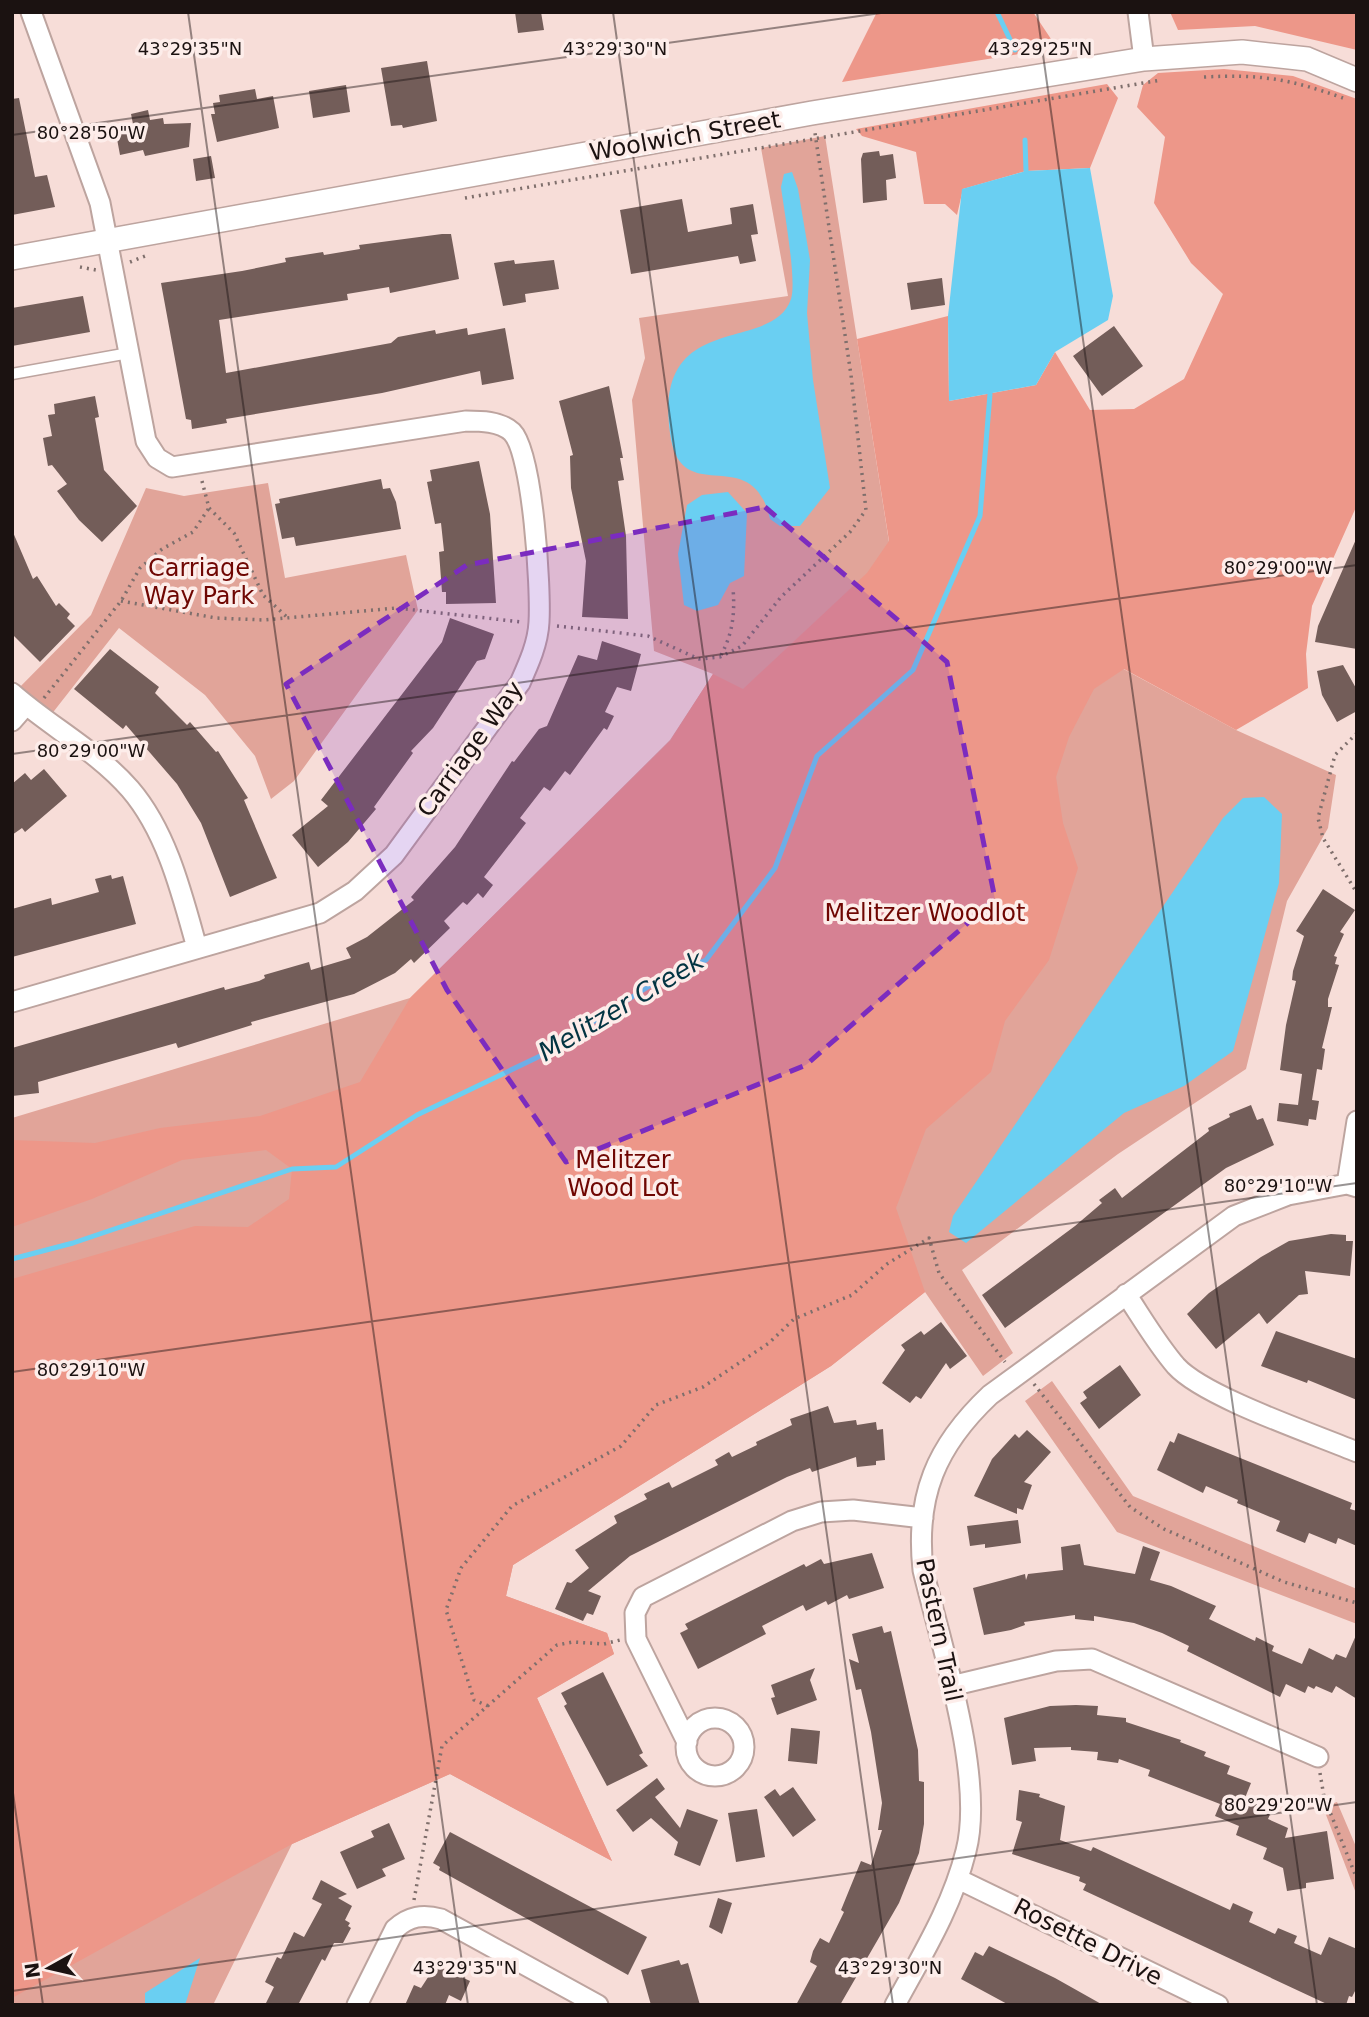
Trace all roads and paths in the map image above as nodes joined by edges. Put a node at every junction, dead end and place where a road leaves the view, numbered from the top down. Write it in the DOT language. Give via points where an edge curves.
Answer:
graph roads {
  1 [pos="31,12"];
  2 [pos="1138,12"];
  3 [pos="1144,59"];
  4 [pos="1201,77"];
  5 [pos="1164,79"];
  6 [pos="1350,89"];
  7 [pos="812,113"];
  8 [pos="816,140"];
  9 [pos="460,199"];
  10 [pos="108,240"];
  11 [pos="150,254"];
  12 [pos="12,258"];
  13 [pos="130,262"];
  14 [pos="129,353"];
  15 [pos="12,374"];
  16 [pos="197,464"];
  17 [pos="209,508"];
  18 [pos="733,588"];
  19 [pos="121,601"];
  20 [pos="288,618"];
  21 [pos="526,623"];
  22 [pos="551,625"];
  23 [pos="720,657"];
  24 [pos="24,703"];
  25 [pos="12,721"];
  26 [pos="1357,733"];
  27 [pos="1357,893"];
  28 [pos="197,947"];
  29 [pos="12,1002"];
  30 [pos="1357,1121"];
  31 [pos="1352,1186"];
  32 [pos="1126,1294"];
  33 [pos="1007,1365"];
  34 [pos="1033,1383"];
  35 [pos="1357,1452"];
  36 [pos="923,1518"];
  37 [pos="1357,1603"];
  38 [pos="636,1639"];
  39 [pos="951,1686"];
  40 [pos="488,1706"];
  41 [pos="687,1742"];
  42 [pos="1318,1757"];
  43 [pos="1357,1878"];
  44 [pos="958,1880"];
  45 [pos="412,1918"];
  46 [pos="357,2005"];
  47 [pos="598,2005"];
  48 [pos="895,2005"];
  49 [pos="1218,2005"];
  1 -- 10 [label="street, Carriage Way" via="77,134"];
  2 -- 3 [label="street"];
  3 -- 6 [label="street, Woolwich Street" via="1242,52 1307,60"];
  3 -- 7 [label="street, Woolwich Street"];
  4 -- 6 [label="path" via="1238,75"];
  5 -- 8 [label="path"];
  7 -- 8 [label="path"];
  7 -- 10 [label="street, Woolwich Street"];
  8 -- 9 [label="path"];
  8 -- 23 [label="path" via="866,510 850,532 781,597 742,646"];
  10 -- 12 [label="street, Woolwich Street"];
  10 -- 14 [label="street, Carriage Way"];
  11 -- 13 [label="path"];
  14 -- 15 [label="lane"];
  14 -- 16 [label="street, Carriage Way" via="146,441 157,458 172,467"];
  16 -- 17 [label="path"];
  16 -- 28 [label="street, Carriage Way" via="466,421 489,422 511,432 522,449 539,563 539,624 520,683 394,855 355,891 320,913"];
  17 -- 19 [label="path" via="193,532 140,568"];
  17 -- 20 [label="path" via="234,533 262,595"];
  18 -- 23 [label="path" via="730,639"];
  19 -- 20 [label="path" via="216,618"];
  19 -- 24 [label="path"];
  20 -- 21 [label="path" via="397,608"];
  22 -- 23 [label="path" via="648,636 699,659"];
  24 -- 25 [label="street"];
  24 -- 28 [label="street" via="130,789 161,839"];
  26 -- 27 [label="path" via="1335,755 1318,818 1323,838"];
  28 -- 29 [label="street, Carriage Way"];
  30 -- 31 [label="street"];
  31 -- 32 [label="street, Pastern Trail" via="1288,1195 1234,1216"];
  32 -- 35 [label="street" via="1177,1367 1222,1395"];
  32 -- 36 [label="street, Pastern Trail" via="966,1418 931,1474"];
  33 -- 40 [label="path" via="939,1273 929,1238 852,1295 794,1319 769,1343 703,1387 656,1405 621,1446 512,1506 461,1568 446,1610 474,1700"];
  34 -- 37 [label="path" via="1130,1507 1164,1529 1284,1582"];
  36 -- 38 [label="street" via="853,1510 821,1512 792,1521 643,1597 635,1613"];
  36 -- 39 [label="street, Pastern Trail" via="923,1570"];
  38 -- 40 [label="path" via="557,1645"];
  38 -- 41 [label="street"];
  39 -- 42 [label="street" via="1056,1661 1092,1659"];
  39 -- 44 [label="street, Pastern Trail" via="971,1793 967,1849"];
  40 -- 45 [label="path" via="442,1746"];
  42 -- 43 [label="path" via="1325,1797"];
  44 -- 48 [label="street, Pastern Trail"];
  44 -- 49 [label="street, Rosette Drive"];
  45 -- 46 [label="street" via="395,1929"];
  45 -- 47 [label="street" via="441,1919"];
}
